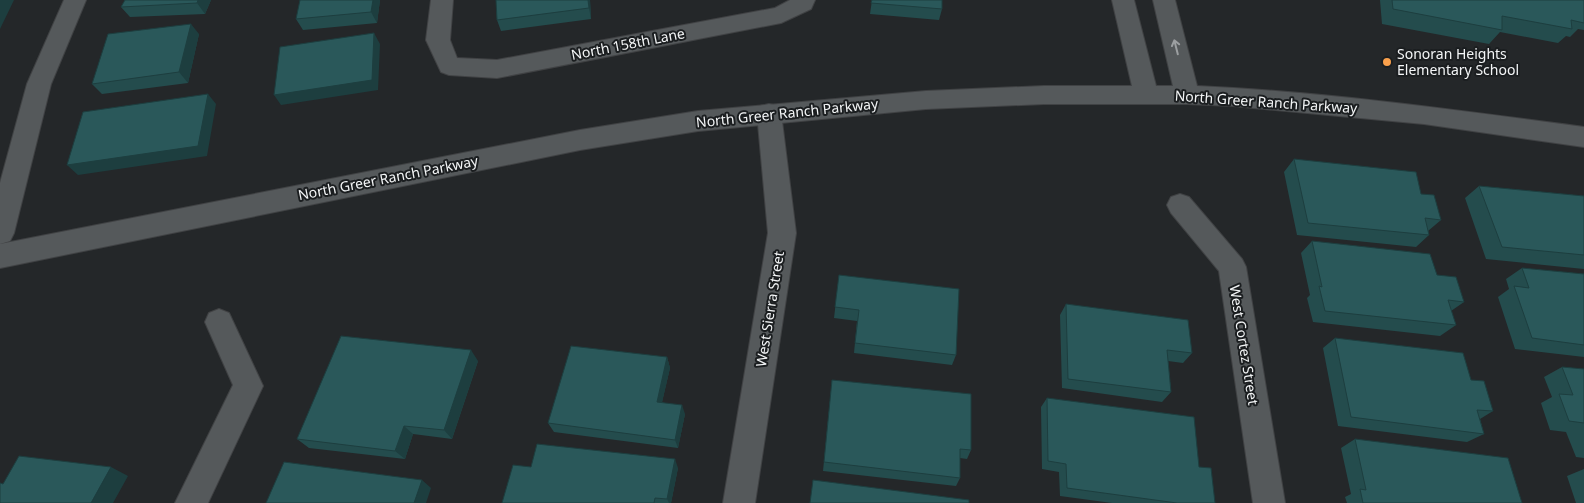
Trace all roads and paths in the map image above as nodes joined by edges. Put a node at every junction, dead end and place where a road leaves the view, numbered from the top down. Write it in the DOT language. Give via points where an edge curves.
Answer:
graph roads {
  1 [pos="75,0"];
  2 [pos="442,0"];
  3 [pos="1123,0"];
  4 [pos="1164,0"];
  5 [pos="804,2"];
  6 [pos="1146,94"];
  7 [pos="1187,95"];
  8 [pos="769,114"];
  9 [pos="1584,137"];
  10 [pos="1180,205"];
  11 [pos="0,233"];
  12 [pos="0,256"];
  13 [pos="219,322"];
  14 [pos="191,503"];
  15 [pos="739,503"];
  16 [pos="1270,503"];
  1 -- 11 [label="street" via="39,84"];
  2 -- 5 [label="street, North 158th Lane" via="438,40 449,66 496,69 781,15"];
  3 -- 6 [label="street"];
  7 -- 4 [label="street, one-way"];
  6 -- 7 [label="street, North Greer Ranch Parkway"];
  6 -- 8 [label="street, North Greer Ranch Parkway" via="980,96"];
  7 -- 9 [label="street, North Greer Ranch Parkway" via="1424,115"];
  8 -- 12 [label="street, North Greer Ranch Parkway" via="698,121 580,140"];
  8 -- 15 [label="street, West Sierra Street" via="782,233"];
  10 -- 16 [label="street, West Cortez Street" via="1232,267"];
  13 -- 14 [label="street" via="248,386"];
}
